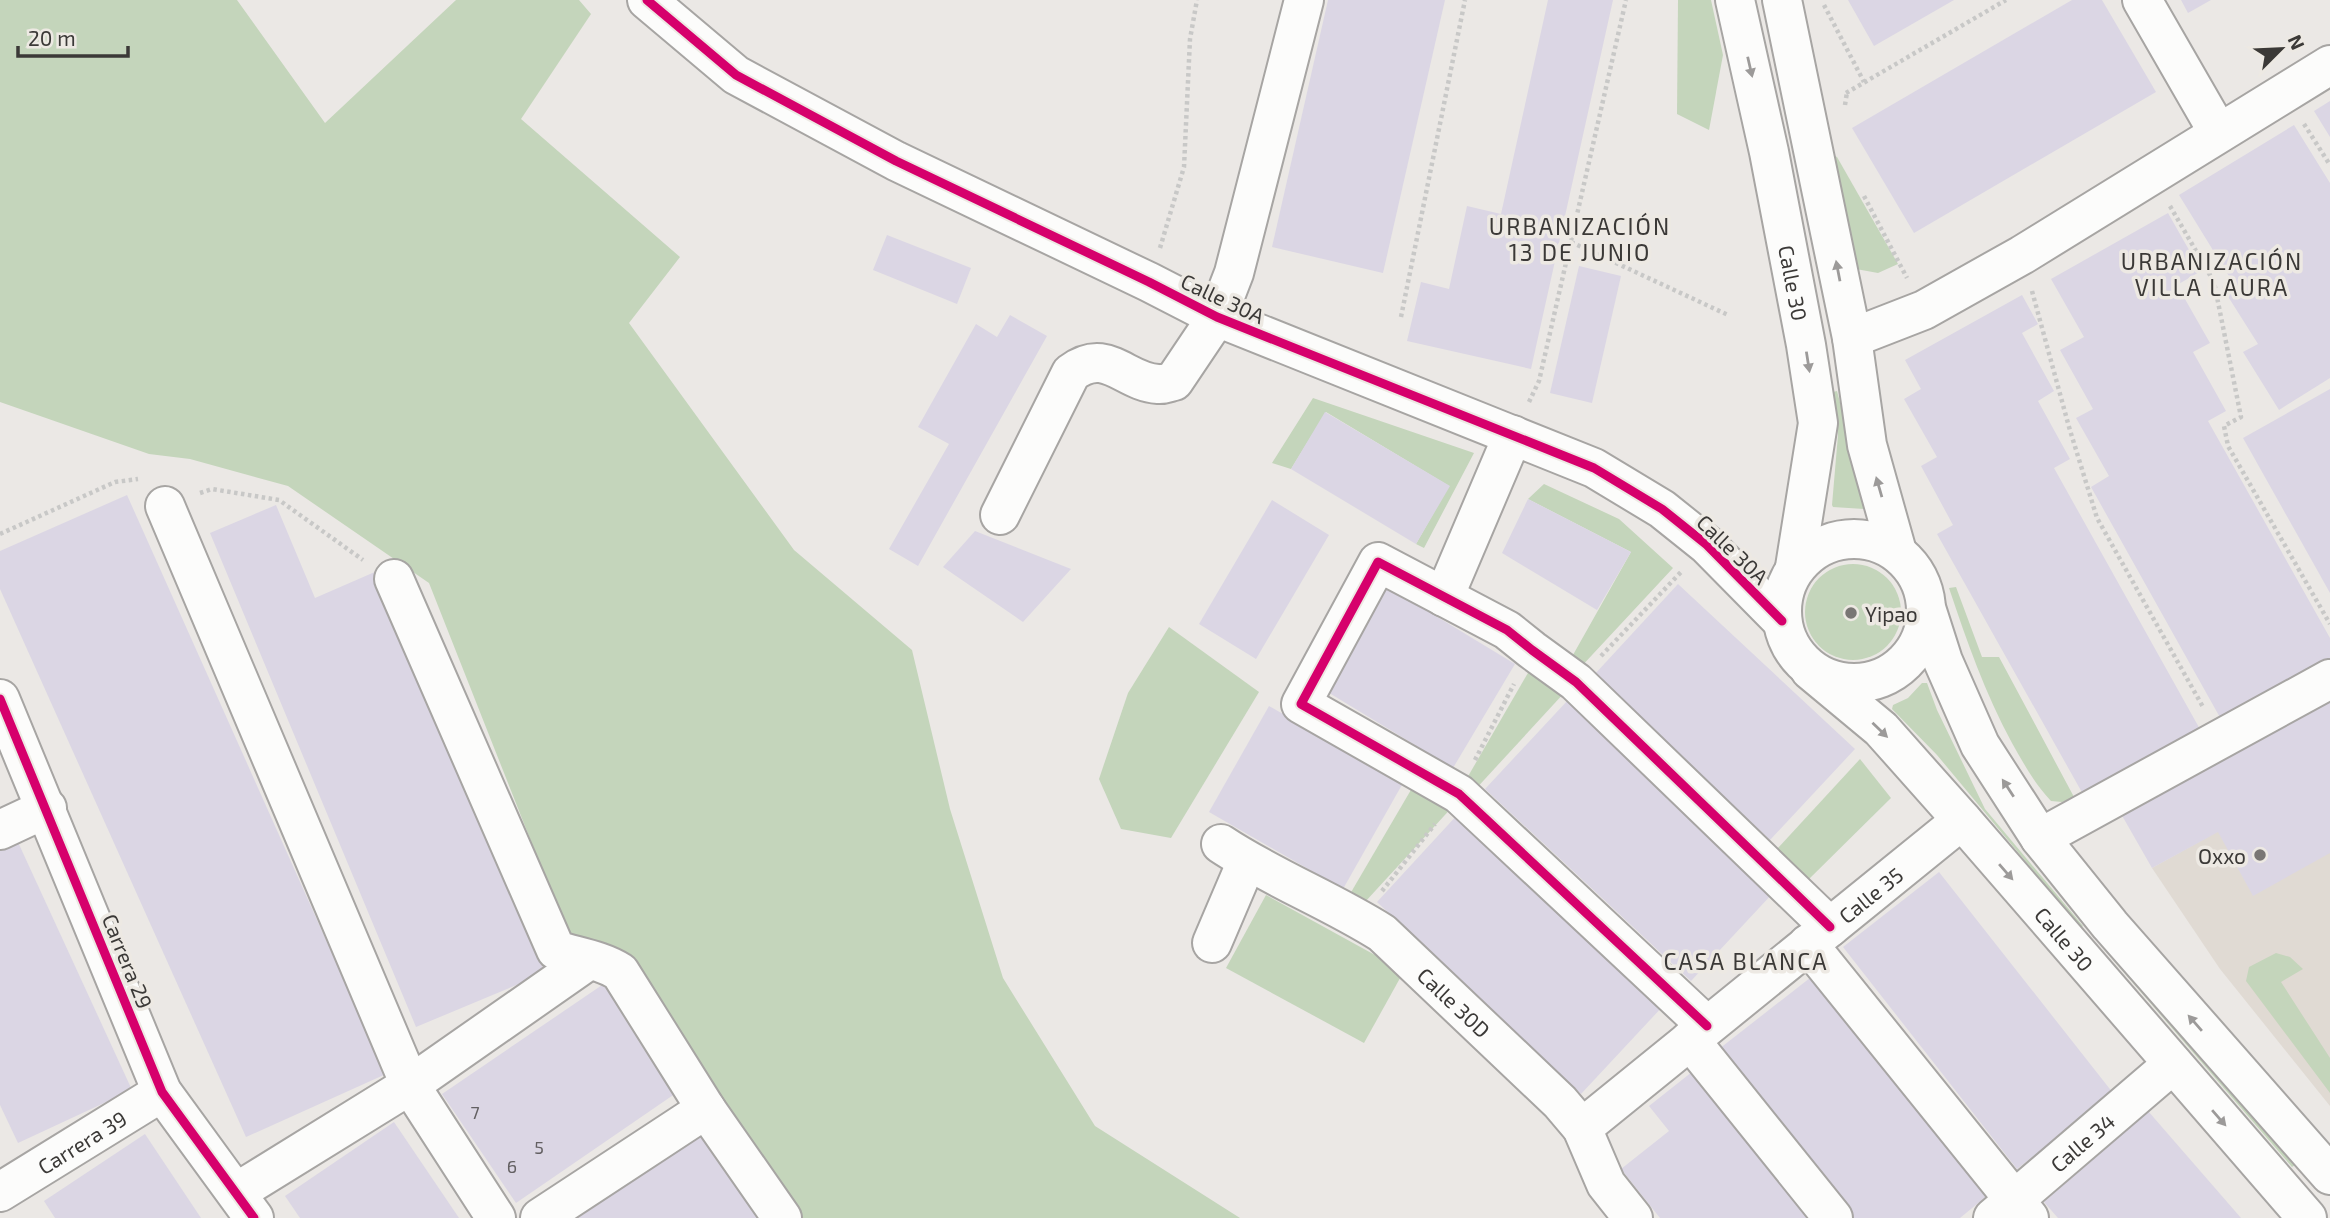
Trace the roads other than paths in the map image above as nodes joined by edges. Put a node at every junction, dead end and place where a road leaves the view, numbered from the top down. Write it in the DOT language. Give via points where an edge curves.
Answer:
graph roads {
  1 [pos="648,0"];
  2 [pos="1304,0"];
  3 [pos="1735,0"];
  4 [pos="1782,0"];
  5 [pos="2142,0"];
  6 [pos="2330,65"];
  7 [pos="2218,132"];
  8 [pos="1217,317"];
  9 [pos="1852,338"];
  10 [pos="1513,435"];
  11 [pos="165,506"];
  12 [pos="1000,515"];
  13 [pos="1897,552"];
  14 [pos="1796,567"];
  15 [pos="394,579"];
  16 [pos="1444,597"];
  17 [pos="1927,611"];
  18 [pos="1782,621"];
  19 [pos="1810,670"];
  20 [pos="2330,678"];
  21 [pos="0,699"];
  22 [pos="47,808"];
  23 [pos="1962,820"];
  24 [pos="0,830"];
  25 [pos="2040,838"];
  26 [pos="1819,936"];
  27 [pos="1212,943"];
  28 [pos="589,960"];
  29 [pos="1699,1033"];
  30 [pos="2173,1065"];
  31 [pos="410,1084"];
  32 [pos="163,1092"];
  33 [pos="706,1110"];
  34 [pos="1582,1128"];
  35 [pos="2330,1175"];
  36 [pos="0,1192"];
  37 [pos="246,1205"];
  38 [pos="2012,1212"];
  39 [pos="16,1218"];
  40 [pos="496,1218"];
  41 [pos="540,1218"];
  42 [pos="782,1218"];
  43 [pos="1633,1218"];
  44 [pos="1833,1218"];
  45 [pos="2307,1218"];
  1 -- 8 [label="street, Calle 30A" via="736,75 896,161"];
  2 -- 8 [label="street" via="1234,273"];
  3 -- 14 [label="street, Calle 30, one-way" via="1772,164 1818,424"];
  9 -- 4 [label="street, one-way"];
  5 -- 7 [label="street"];
  6 -- 7 [label="street"];
  7 -- 9 [label="street" via="2022,255 1924,310"];
  8 -- 10 [label="street, Calle 30A"];
  8 -- 12 [label="street" via="1174,381 1158,384 1102,363 1082,364 1071,373"];
  13 -- 9 [label="street, one-way" via="1867,445"];
  10 -- 16 [label="street"];
  10 -- 18 [label="street, Calle 30A" via="1594,468 1662,509 1707,545"];
  11 -- 31 [label="street"];
  13 -- 14 [label="street" via="1871,540 1843,539 1816,548"];
  13 -- 17 [label="street" via="1924,589"];
  14 -- 18 [label="street" via="1783,593"];
  15 -- 28 [label="street" via="556,950"];
  16 -- 26 [label="street" via="1507,630 1576,682"];
  16 -- 29 [label="street" via="1378,562 1301,704 1459,794"];
  17 -- 19 [label="street" via="1922,638 1908,661 1886,677 1861,684 1834,682"];
  25 -- 17 [label="street, Calle 30, one-way" via="1980,746"];
  18 -- 19 [label="street" via="1791,649"];
  19 -- 23 [label="street, Calle 30, one-way" via="1881,729"];
  20 -- 25 [label="street"];
  21 -- 22 [label="street, Carrera 29"];
  22 -- 24 [label="street"];
  22 -- 32 [label="street, Carrera 29"];
  23 -- 26 [label="street, Calle 35"];
  23 -- 30 [label="street, Calle 30, one-way"];
  35 -- 25 [label="street, Calle 30, one-way" via="2110,925"];
  26 -- 29 [label="street, Calle 35"];
  26 -- 38 [label="street"];
  27 -- 34 [label="street, Calle 30D" via="1234,852 1359,919 1392,943"];
  28 -- 31 [label="street"];
  28 -- 33 [label="street" via="604,962 620,972"];
  29 -- 34 [label="street, Calle 35"];
  29 -- 44 [label="street"];
  30 -- 38 [label="street, Calle 34"];
  30 -- 45 [label="street, Calle 30, one-way"];
  31 -- 37 [label="street"];
  31 -- 40 [label="street"];
  32 -- 36 [label="street, Carrera 39"];
  32 -- 37 [label="street, Carrera 29"];
  33 -- 41 [label="street"];
  33 -- 42 [label="street"];
  34 -- 43 [label="street, Calle 30D" via="1606,1184"];
  36 -- 39 [label="street"];
}
